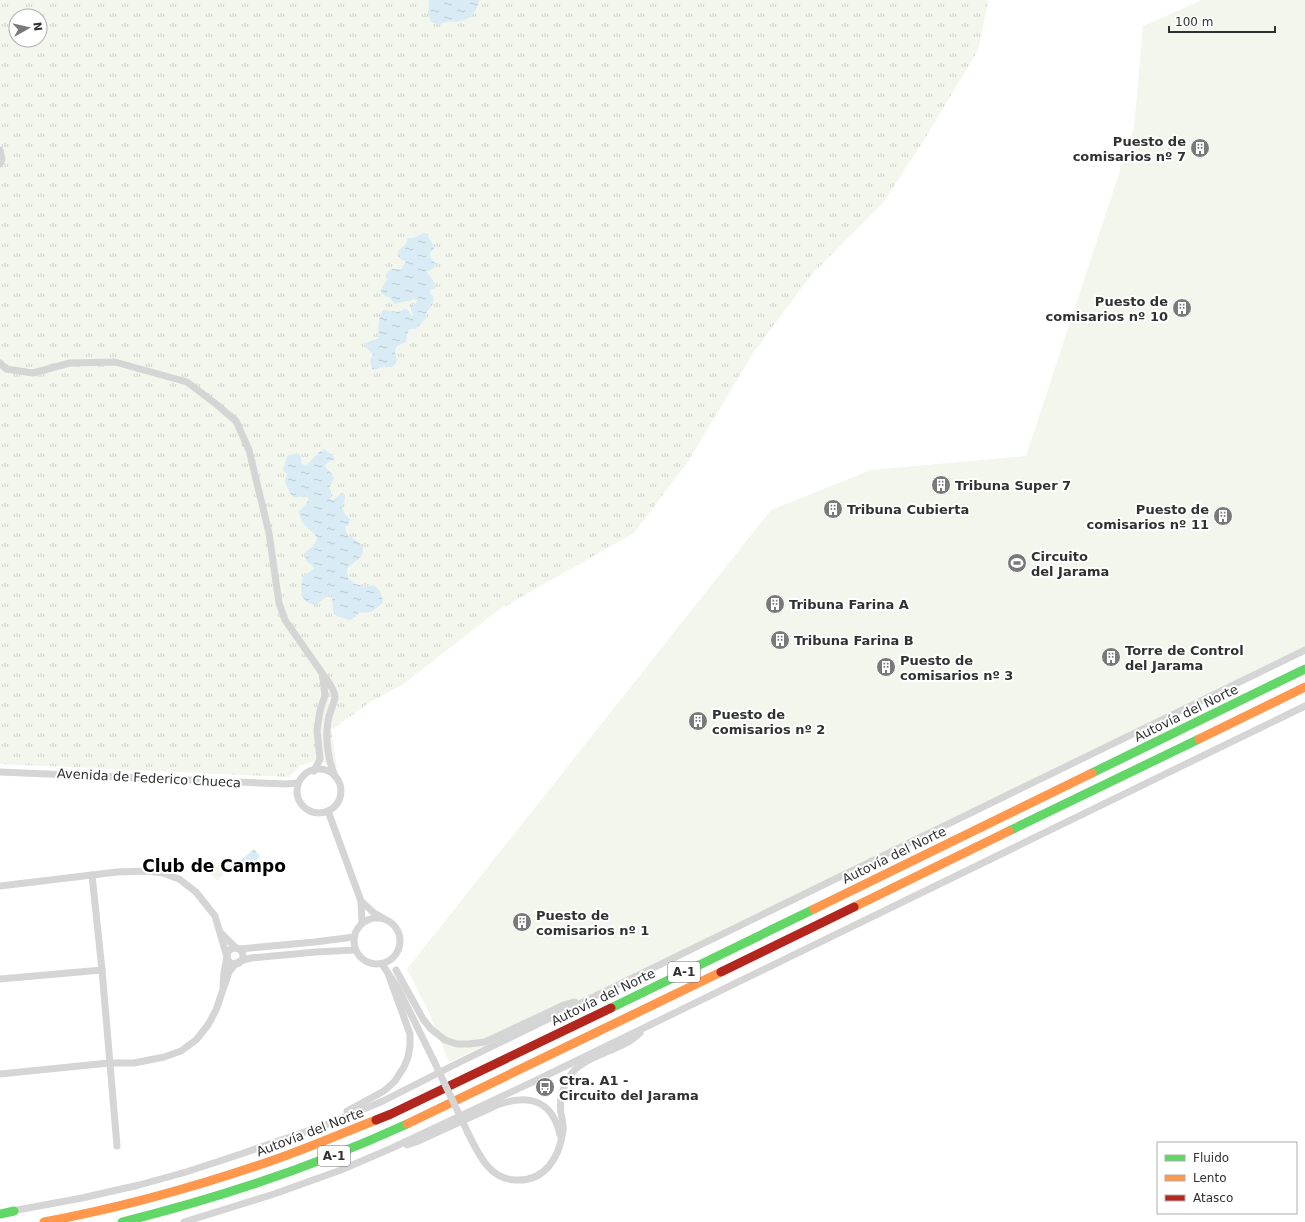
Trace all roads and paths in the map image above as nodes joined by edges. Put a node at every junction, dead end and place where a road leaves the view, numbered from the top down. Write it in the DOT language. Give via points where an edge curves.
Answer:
graph roads {
  1 [pos="0,152"];
  2 [pos="0,164"];
  3 [pos="0,363"];
  4 [pos="1305,650"];
  5 [pos="1305,669"];
  6 [pos="322,673"];
  7 [pos="1305,687"];
  8 [pos="325,696"];
  9 [pos="334,701"];
  10 [pos="1305,706"];
  11 [pos="314,771"];
  12 [pos="0,772"];
  13 [pos="335,776"];
  14 [pos="298,783"];
  15 [pos="328,811"];
  16 [pos="92,875"];
  17 [pos="0,886"];
  18 [pos="361,901"];
  19 [pos="385,920"];
  20 [pos="362,923"];
  21 [pos="220,931"];
  22 [pos="354,937"];
  23 [pos="238,949"];
  24 [pos="355,950"];
  25 [pos="394,956"];
  26 [pos="227,957"];
  27 [pos="238,962"];
  28 [pos="382,964"];
  29 [pos="102,970"];
  30 [pos="396,970"];
  31 [pos="389,976"];
  32 [pos="0,979"];
  33 [pos="223,986"];
  34 [pos="398,988"];
  35 [pos="588,999"];
  36 [pos="657,1021"];
  37 [pos="109,1063"];
  38 [pos="0,1074"];
  39 [pos="289,1138"];
  40 [pos="561,1141"];
  41 [pos="117,1146"];
  42 [pos="392,1148"];
  43 [pos="14,1211"];
  44 [pos="0,1214"];
  45 [pos="44,1222"];
  46 [pos="122,1222"];
  47 [pos="184,1222"];
  1 -- 2 [label="street"];
  3 -- 6 [label="street" via="6,369 33,373 70,363 115,362 187,382 236,421 249,450 269,533 279,603 285,620"];
  4 -- 35 [label="street"];
  5 -- 45 [label="highway, Autovía del Norte / A-1" via="391,1114 276,1160 217,1179 96,1212"];
  6 -- 8 [label="street"];
  6 -- 9 [label="street" via="333,691"];
  7 -- 46 [label="highway, A-1" via="416,1120 294,1170 200,1201"];
  8 -- 9 [label="street" via="328,702"];
  8 -- 11 [label="street" via="317,730 320,759"];
  9 -- 13 [label="street" via="328,722 327,740 330,765"];
  10 -- 36 [label="street"];
  11 -- 13 [label="street" via="324,770"];
  11 -- 14 [label="street" via="309,772"];
  12 -- 14 [label="street, Avenida de Federico Chueca"];
  13 -- 15 [label="street" via="339,784 339,801"];
  14 -- 15 [label="street" via="297,796 304,808 311,812"];
  15 -- 18 [label="street"];
  16 -- 17 [label="street"];
  16 -- 21 [label="street" via="148,871 178,879 201,898 215,916"];
  16 -- 29 [label="street"];
  18 -- 19 [label="street"];
  18 -- 20 [label="street"];
  19 -- 20 [label="street" via="369,919"];
  19 -- 25 [label="street" via="394,926 400,938 398,951"];
  20 -- 22 [label="street"];
  21 -- 23 [label="street"];
  21 -- 26 [label="street"];
  22 -- 23 [label="street"];
  22 -- 24 [label="street"];
  23 -- 26 [label="street" via="229,950"];
  23 -- 27 [label="street" via="243,955"];
  24 -- 27 [label="street" via="266,956"];
  24 -- 28 [label="street" via="366,962"];
  25 -- 28 [label="street"];
  25 -- 30 [label="street"];
  26 -- 27 [label="street" via="230,962"];
  26 -- 33 [label="street"];
  27 -- 33 [label="street" via="229,972"];
  28 -- 31 [label="street"];
  29 -- 32 [label="street"];
  29 -- 37 [label="street"];
  30 -- 34 [label="street"];
  30 -- 35 [label="street" via="431,1029 445,1040 457,1044 485,1042 564,1005"];
  31 -- 34 [label="street"];
  31 -- 39 [label="street" via="410,1034 410,1046 404,1067 384,1091"];
  33 -- 37 [label="street" via="216,1010 208,1025 196,1040 181,1052 134,1063"];
  34 -- 40 [label="street, bridge" via="477,1152 494,1173 511,1180 530,1179 554,1162"];
  35 -- 39 [label="street" via="383,1101"];
  36 -- 40 [label="street" via="628,1042 581,1065 573,1072 561,1095 560,1108 564,1130"];
  36 -- 42 [label="street"];
  37 -- 38 [label="street"];
  37 -- 41 [label="street"];
  39 -- 43 [label="street" via="152,1181"];
  40 -- 42 [label="street" via="555,1120 546,1107 529,1099 519,1099 497,1105 416,1142"];
  42 -- 47 [label="street" via="274,1194"];
  43 -- 44 [label="highway"];
}
